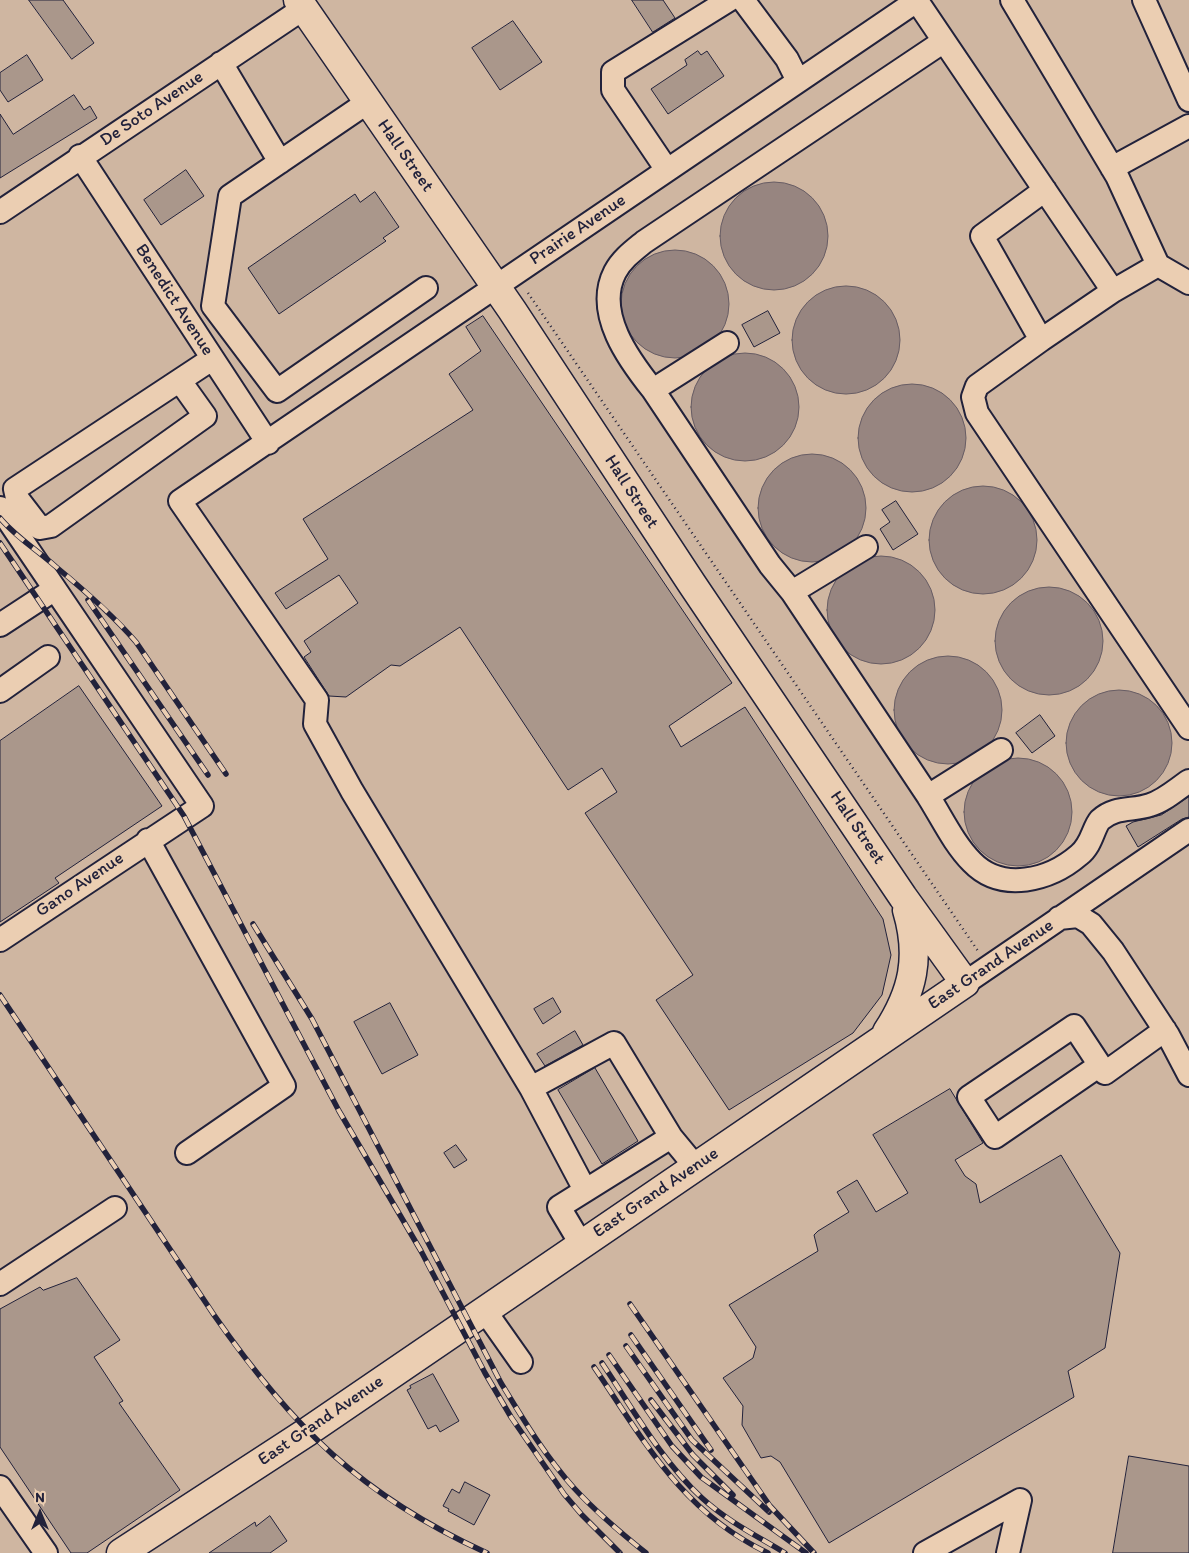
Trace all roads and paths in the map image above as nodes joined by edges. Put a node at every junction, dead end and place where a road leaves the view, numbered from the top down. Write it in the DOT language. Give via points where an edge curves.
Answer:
graph roads {
  1 [pos="729,0"];
  2 [pos="743,0"];
  3 [pos="917,0"];
  4 [pos="1012,0"];
  5 [pos="1144,0"];
  6 [pos="301,4"];
  7 [pos="944,41"];
  8 [pos="221,63"];
  9 [pos="798,81"];
  10 [pos="1189,100"];
  11 [pos="368,102"];
  12 [pos="1189,126"];
  13 [pos="80,156"];
  14 [pos="280,162"];
  15 [pos="1112,168"];
  16 [pos="667,170"];
  17 [pos="1045,190"];
  18 [pos="0,212"];
  19 [pos="1158,265"];
  20 [pos="1189,283"];
  21 [pos="495,285"];
  22 [pos="426,288"];
  23 [pos="1113,291"];
  24 [pos="530,296"];
  25 [pos="1040,340"];
  26 [pos="727,343"];
  27 [pos="212,359"];
  28 [pos="180,381"];
  29 [pos="654,390"];
  30 [pos="268,443"];
  31 [pos="0,508"];
  32 [pos="866,546"];
  33 [pos="55,589"];
  34 [pos="792,592"];
  35 [pos="0,625"];
  36 [pos="48,657"];
  37 [pos="0,691"];
  38 [pos="1189,728"];
  39 [pos="1000,750"];
  40 [pos="1189,782"];
  41 [pos="928,796"];
  42 [pos="1189,830"];
  43 [pos="154,836"];
  44 [pos="903,896"];
  45 [pos="1059,918"];
  46 [pos="0,940"];
  47 [pos="976,949"];
  48 [pos="965,983"];
  49 [pos="1165,1030"];
  50 [pos="885,1036"];
  51 [pos="1100,1065"];
  52 [pos="1187,1069"];
  53 [pos="531,1088"];
  54 [pos="671,1137"];
  55 [pos="186,1153"];
  56 [pos="695,1166"];
  57 [pos="585,1190"];
  58 [pos="115,1208"];
  59 [pos="581,1244"];
  60 [pos="0,1284"];
  61 [pos="485,1311"];
  62 [pos="521,1362"];
  63 [pos="4,1500"];
  64 [pos="131,1550"];
  65 [pos="44,1552"];
  66 [pos="925,1553"];
  67 [pos="1008,1553"];
  1 -- 16 [label="street" via="613,72 613,90"];
  2 -- 9 [label="street" via="787,59"];
  3 -- 7 [label="street"];
  3 -- 9 [label="street, Prairie Avenue"];
  4 -- 15 [label="street"];
  5 -- 10 [label="street"];
  6 -- 8 [label="street, De Soto Avenue"];
  6 -- 11 [label="main road, Hall Street"];
  7 -- 17 [label="street"];
  7 -- 29 [label="street" via="644,242 625,258 614,273 610,313 616,333 638,371"];
  8 -- 13 [label="street, De Soto Avenue"];
  8 -- 14 [label="street"];
  9 -- 16 [label="street, Prairie Avenue"];
  11 -- 14 [label="street"];
  11 -- 21 [label="main road, Hall Street"];
  12 -- 15 [label="street"];
  13 -- 18 [label="street, De Soto Avenue"];
  13 -- 27 [label="street, Benedict Avenue"];
  14 -- 22 [label="street" via="230,196 213,306 277,391"];
  15 -- 19 [label="street"];
  16 -- 21 [label="street, Prairie Avenue"];
  17 -- 23 [label="street"];
  17 -- 25 [label="street" via="982,236"];
  19 -- 20 [label="street"];
  19 -- 23 [label="street"];
  21 -- 30 [label="street, Prairie Avenue"];
  21 -- 44 [label="main road, Hall Street"];
  23 -- 25 [label="street"];
  24 -- 47 [label="path"];
  25 -- 38 [label="street" via="976,386 973,396 976,413"];
  26 -- 29 [label="street"];
  27 -- 28 [label="street"];
  27 -- 30 [label="street, Benedict Avenue"];
  28 -- 28 [label="street" via="15,489 17,498 40,528 51,526 205,416"];
  29 -- 34 [label="street" via="770,565"];
  30 -- 53 [label="street, Prairie Avenue" via="180,501 317,700 315,724"];
  31 -- 33 [label="street"];
  32 -- 34 [label="street"];
  33 -- 35 [label="street"];
  33 -- 43 [label="street, Gano Avenue" via="202,806"];
  34 -- 41 [label="street"];
  36 -- 37 [label="street"];
  39 -- 41 [label="street"];
  40 -- 41 [label="street" via="1151,805 1115,810 1099,821 1092,840 1080,855 1047,875 1016,881 985,872 972,862"];
  42 -- 45 [label="street, East Grand Avenue"];
  43 -- 46 [label="street, Gano Avenue"];
  43 -- 55 [label="street" via="284,1086"];
  44 -- 48 [label="main road, Hall Street"];
  44 -- 50 [label="main road" via="915,944 914,963 906,999"];
  45 -- 48 [label="street, East Grand Avenue"];
  45 -- 49 [label="street" via="1078,916 1091,924 1114,951"];
  48 -- 50 [label="main road, East Grand Avenue"];
  49 -- 51 [label="street" via="1105,1073"];
  49 -- 52 [label="street"];
  50 -- 56 [label="main road, East Grand Avenue"];
  51 -- 51 [label="street" via="1074,1026 969,1097 995,1136"];
  53 -- 54 [label="street" via="614,1043"];
  53 -- 57 [label="street"];
  54 -- 56 [label="street"];
  54 -- 57 [label="street"];
  56 -- 59 [label="main road, East Grand Avenue"];
  57 -- 59 [label="street" via="559,1207"];
  58 -- 60 [label="street"];
  59 -- 61 [label="main road, East Grand Avenue"];
  61 -- 62 [label="street"];
  61 -- 64 [label="main road, East Grand Avenue"];
  63 -- 65 [label="street"];
  66 -- 67 [label="street" via="1020,1500"];
}
